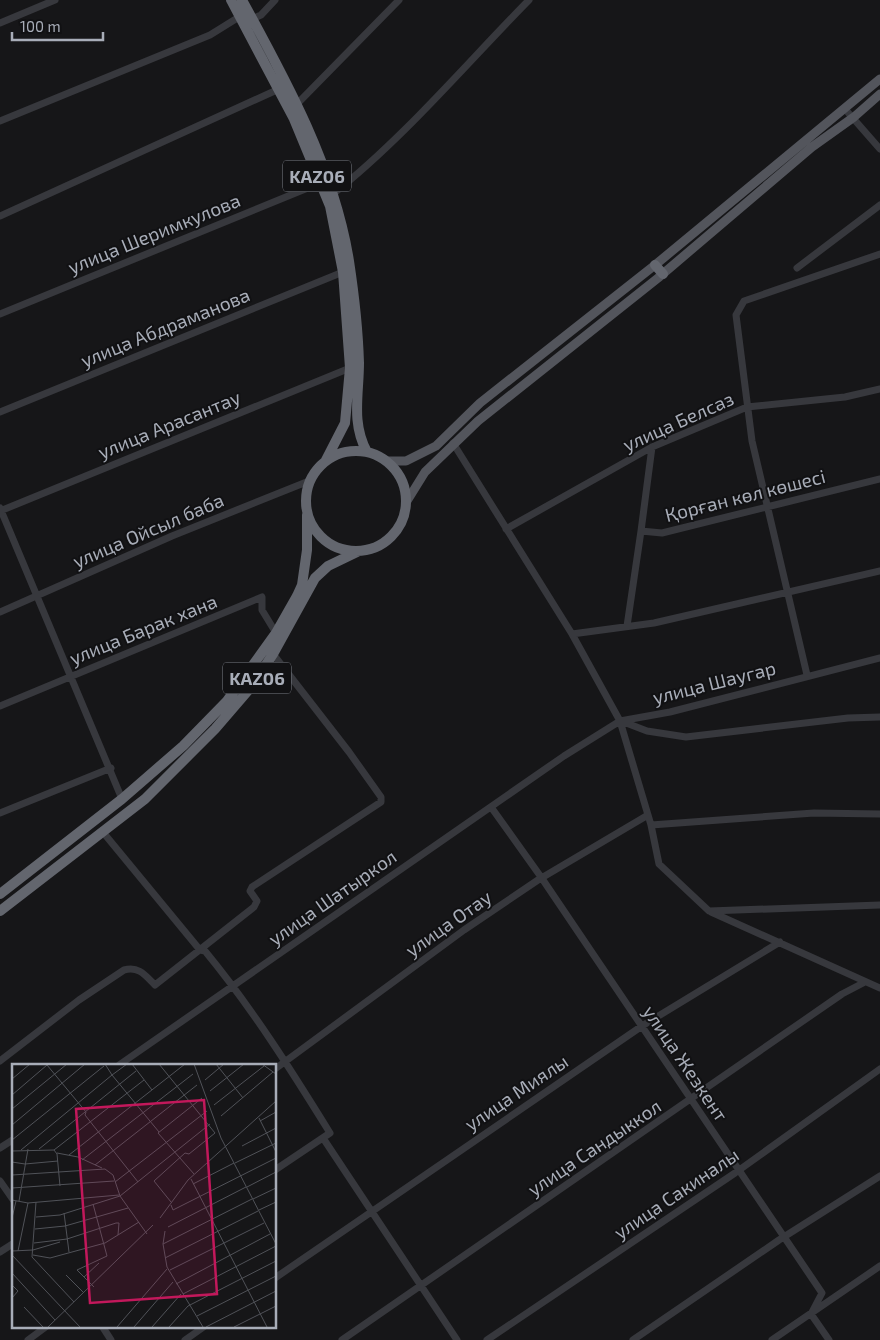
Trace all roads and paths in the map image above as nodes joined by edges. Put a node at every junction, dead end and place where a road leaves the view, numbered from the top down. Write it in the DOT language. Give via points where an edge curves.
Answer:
graph roads {
  1 [pos="54,0"];
  2 [pos="230,0"];
  3 [pos="242,0"];
  4 [pos="276,0"];
  5 [pos="399,0"];
  6 [pos="529,0"];
  7 [pos="239,17"];
  8 [pos="252,19"];
  9 [pos="0,23"];
  10 [pos="880,79"];
  11 [pos="279,89"];
  12 [pos="880,94"];
  13 [pos="297,104"];
  14 [pos="845,109"];
  15 [pos="854,118"];
  16 [pos="0,121"];
  17 [pos="880,149"];
  18 [pos="320,183"];
  19 [pos="333,194"];
  20 [pos="880,205"];
  21 [pos="0,216"];
  22 [pos="880,254"];
  23 [pos="655,265"];
  24 [pos="798,268"];
  25 [pos="343,272"];
  26 [pos="663,274"];
  27 [pos="0,314"];
  28 [pos="350,368"];
  29 [pos="880,389"];
  30 [pos="747,407"];
  31 [pos="0,412"];
  32 [pos="453,443"];
  33 [pos="652,447"];
  34 [pos="367,452"];
  35 [pos="326,460"];
  36 [pos="387,461"];
  37 [pos="880,479"];
  38 [pos="309,481"];
  39 [pos="407,501"];
  40 [pos="766,507"];
  41 [pos="0,510"];
  42 [pos="307,515"];
  43 [pos="506,529"];
  44 [pos="641,531"];
  45 [pos="357,552"];
  46 [pos="880,571"];
  47 [pos="786,591"];
  48 [pos="37,596"];
  49 [pos="0,612"];
  50 [pos="627,626"];
  51 [pos="276,633"];
  52 [pos="572,634"];
  53 [pos="274,654"];
  54 [pos="880,658"];
  55 [pos="807,675"];
  56 [pos="72,676"];
  57 [pos="0,706"];
  58 [pos="880,717"];
  59 [pos="620,721"];
  60 [pos="564,756"];
  61 [pos="111,768"];
  62 [pos="122,799"];
  63 [pos="491,807"];
  64 [pos="0,813"];
  65 [pos="880,814"];
  66 [pos="648,816"];
  67 [pos="652,825"];
  68 [pos="102,831"];
  69 [pos="541,877"];
  70 [pos="0,894"];
  71 [pos="880,906"];
  72 [pos="0,911"];
  73 [pos="709,911"];
  74 [pos="780,942"];
  75 [pos="200,950"];
  76 [pos="865,982"];
  77 [pos="233,985"];
  78 [pos="880,988"];
  79 [pos="642,1026"];
  80 [pos="0,1061"];
  81 [pos="286,1061"];
  82 [pos="120,1064"];
  83 [pos="276,1068"];
  84 [pos="880,1069"];
  85 [pos="692,1100"];
  86 [pos="323,1138"];
  87 [pos="12,1140"];
  88 [pos="0,1148"];
  89 [pos="276,1169"];
  90 [pos="739,1170"];
  91 [pos="880,1176"];
  92 [pos="0,1181"];
  93 [pos="12,1197"];
  94 [pos="370,1212"];
  95 [pos="784,1237"];
  96 [pos="12,1244"];
  97 [pos="0,1252"];
  98 [pos="880,1266"];
  99 [pos="276,1277"];
  100 [pos="420,1286"];
  101 [pos="810,1314"];
  102 [pos="45,1328"];
  103 [pos="103,1328"];
  104 [pos="202,1328"];
  105 [pos="28,1340"];
  106 [pos="112,1340"];
  107 [pos="185,1340"];
  108 [pos="342,1340"];
  109 [pos="456,1340"];
  110 [pos="487,1340"];
  111 [pos="632,1340"];
  112 [pos="772,1340"];
  113 [pos="829,1340"];
  1 -- 9 [label="street"];
  2 -- 7 [label="highway, KАZ06"];
  3 -- 8 [label="highway, KАZ06"];
  4 -- 8 [label="street"];
  5 -- 13 [label="street"];
  6 -- 19 [label="street" via="399,134"];
  7 -- 11 [label="highway, KАZ06"];
  7 -- 16 [label="street" via="210,35"];
  8 -- 13 [label="highway, KАZ06"];
  10 -- 14 [label="main road"];
  11 -- 18 [label="highway, KАZ06"];
  11 -- 21 [label="street"];
  12 -- 15 [label="main road"];
  13 -- 19 [label="highway, KАZ06"];
  14 -- 15 [label="street"];
  14 -- 23 [label="main road"];
  15 -- 17 [label="street"];
  15 -- 26 [label="main road" via="812,147"];
  18 -- 25 [label="highway, KАZ06" via="330,206"];
  18 -- 27 [label="street, улица Шеримкулова"];
  19 -- 34 [label="highway, KАZ06" via="349,261 359,363 357,427"];
  20 -- 24 [label="street"];
  22 -- 30 [label="street" via="744,301 736,315"];
  23 -- 26 [label="highway"];
  23 -- 36 [label="main road" via="480,403 436,446 406,460"];
  25 -- 28 [label="highway, KАZ06"];
  25 -- 31 [label="street, улица Абдраманова"];
  26 -- 32 [label="main road"];
  28 -- 35 [label="highway, KАZ06" via="345,423"];
  28 -- 41 [label="street, улица Арасантау"];
  29 -- 30 [label="street, улица Белсаз" via="845,397"];
  30 -- 33 [label="street, улица Белсаз"];
  30 -- 40 [label="street"];
  32 -- 39 [label="main road" via="425,472"];
  32 -- 43 [label="street"];
  33 -- 43 [label="street, улица Белсаз"];
  33 -- 44 [label="street, Қорған көл көшесі"];
  34 -- 35 [label="highway, KАZ06" via="346,452"];
  34 -- 36 [label="highway, KАZ06"];
  35 -- 38 [label="highway, KАZ06"];
  36 -- 39 [label="highway, KАZ06" via="398,472"];
  37 -- 40 [label="street, Қорған көл көшесі"];
  38 -- 42 [label="highway, KАZ06" via="305,498"];
  38 -- 48 [label="street, улица Ойсыл баба" via="172,536"];
  39 -- 45 [label="highway, KАZ06" via="405,517 398,531 386,542"];
  40 -- 44 [label="street, Қорған көл көшесі" via="662,534"];
  40 -- 47 [label="street"];
  41 -- 48 [label="street"];
  42 -- 45 [label="highway" via="314,530 326,542 341,550"];
  42 -- 51 [label="highway, KАZ06" via="302,585"];
  43 -- 52 [label="street"];
  44 -- 50 [label="street"];
  45 -- 53 [label="highway, KАZ06" via="328,566 315,578"];
  46 -- 47 [label="street"];
  47 -- 50 [label="street" via="654,623"];
  47 -- 55 [label="street"];
  48 -- 49 [label="street, улица Ойсыл баба"];
  48 -- 56 [label="street"];
  50 -- 52 [label="street"];
  51 -- 56 [label="street, улица Барак хана" via="262,610 262,597"];
  51 -- 62 [label="highway, KАZ06" via="226,701 183,746"];
  52 -- 59 [label="street"];
  53 -- 68 [label="highway, KАZ06" via="252,686 214,729 145,799"];
  53 -- 75 [label="street" via="349,752 381,797 381,802 252,887 250,891 257,904"];
  54 -- 55 [label="street, улица Шаугар"];
  55 -- 59 [label="street, улица Шаугар" via="670,712"];
  56 -- 57 [label="street, улица Барак хана"];
  56 -- 61 [label="street"];
  58 -- 59 [label="street" via="686,736 647,731"];
  59 -- 60 [label="street, улица Шаугар"];
  59 -- 66 [label="street"];
  60 -- 63 [label="street, улица Шатыркол"];
  61 -- 62 [label="street"];
  61 -- 64 [label="street"];
  62 -- 70 [label="highway, KАZ06"];
  63 -- 69 [label="street, улица Жезкент"];
  63 -- 77 [label="street, улица Шатыркол"];
  65 -- 67 [label="street" via="814,813"];
  66 -- 67 [label="street"];
  66 -- 69 [label="street, улица Отау"];
  67 -- 73 [label="street" via="659,864"];
  68 -- 72 [label="highway, KАZ06"];
  68 -- 75 [label="street"];
  69 -- 79 [label="street, улица Жезкент"];
  69 -- 81 [label="street, улица Отау"];
  71 -- 73 [label="street"];
  73 -- 74 [label="street"];
  74 -- 76 [label="street"];
  74 -- 79 [label="street, улица Миялы"];
  75 -- 77 [label="street" via="205,950"];
  75 -- 80 [label="street" via="155,985 140,970 124,970"];
  76 -- 78 [label="street"];
  76 -- 85 [label="street, улица Сандыккол" via="842,994"];
  77 -- 81 [label="street"];
  77 -- 82 [label="street, улица Шатыркол"];
  79 -- 85 [label="street, улица Жезкент"];
  79 -- 94 [label="street, улица Миялы"];
  81 -- 83 [label="street, улица Отау"];
  81 -- 86 [label="street" via="330,1133"];
  84 -- 90 [label="street, улица Сакиналы"];
  85 -- 90 [label="street, улица Жезкент"];
  85 -- 100 [label="street, улица Сандыккол"];
  86 -- 89 [label="street"];
  86 -- 94 [label="street"];
  87 -- 88 [label="street"];
  90 -- 95 [label="street, улица Жезкент"];
  90 -- 110 [label="street, улица Сакиналы"];
  91 -- 95 [label="street"];
  92 -- 93 [label="street"];
  94 -- 99 [label="street, улица Миялы"];
  94 -- 100 [label="street"];
  95 -- 101 [label="street, улица Жезкент" via="822,1293"];
  95 -- 111 [label="street"];
  96 -- 97 [label="street"];
  98 -- 101 [label="street"];
  100 -- 108 [label="street, улица Сандыккол"];
  100 -- 109 [label="street"];
  101 -- 112 [label="street"];
  101 -- 113 [label="street"];
  102 -- 105 [label="street"];
  103 -- 106 [label="street"];
  104 -- 107 [label="street"];
}
